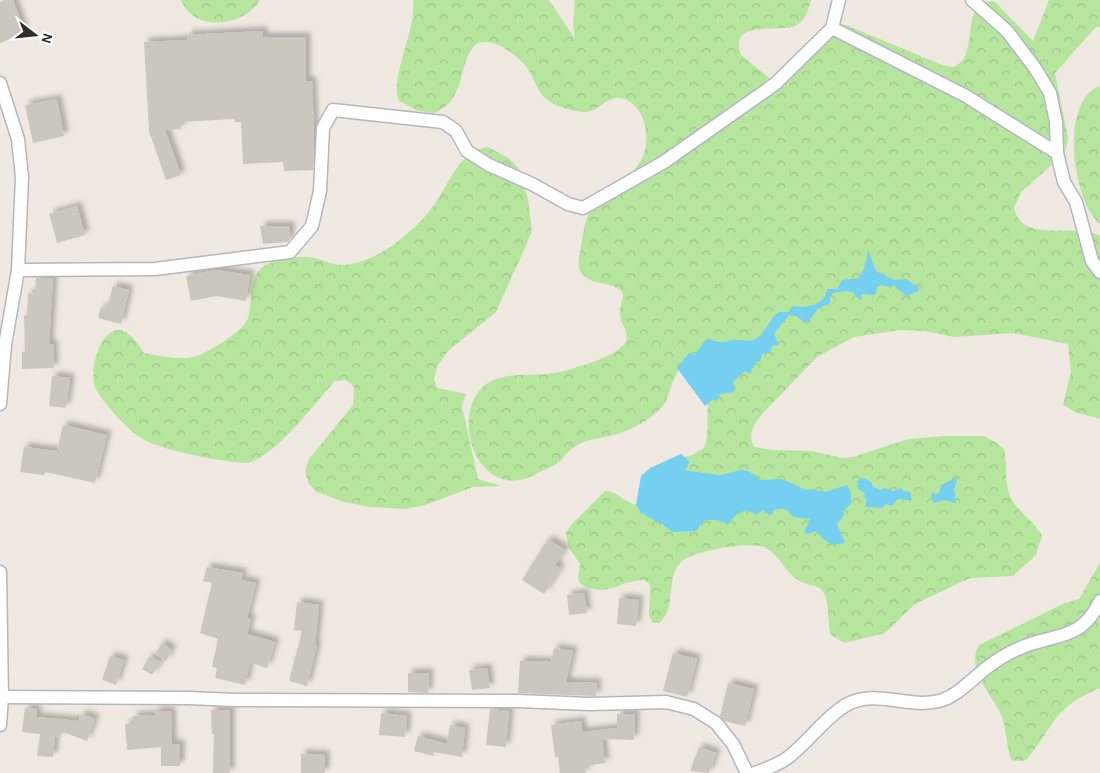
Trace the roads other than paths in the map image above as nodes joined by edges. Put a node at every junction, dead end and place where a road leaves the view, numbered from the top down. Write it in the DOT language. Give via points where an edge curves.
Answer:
graph roads {
  1 [pos="839,0"];
  2 [pos="972,0"];
  3 [pos="832,28"];
  4 [pos="0,83"];
  5 [pos="1057,153"];
  6 [pos="18,270"];
  7 [pos="1100,272"];
  8 [pos="0,404"];
  9 [pos="0,572"];
  10 [pos="1100,601"];
  11 [pos="1,667"];
  12 [pos="2,697"];
  13 [pos="0,725"];
  14 [pos="747,773"];
  15 [pos="755,773"];
  1 -- 3 [label="street"];
  2 -- 5 [label="street" via="1007,31 1050,93 1056,122"];
  3 -- 5 [label="street" via="966,96"];
  3 -- 6 [label="street" via="775,84 664,162 583,208 568,204 466,152 456,131 443,122 333,110 322,128 320,191 312,226 290,252 156,270"];
  4 -- 6 [label="street" via="18,139 21,167"];
  5 -- 7 [label="street" via="1064,182 1076,202 1092,260"];
  6 -- 8 [label="street" via="5,345"];
  9 -- 11 [label="street"];
  10 -- 15 [label="street" via="1073,633 1018,648 941,701 923,704 895,702 873,696 846,706 787,758"];
  11 -- 12 [label="street"];
  12 -- 13 [label="street"];
  12 -- 14 [label="street" via="590,704 666,702 694,709 716,723 733,744"];
}
